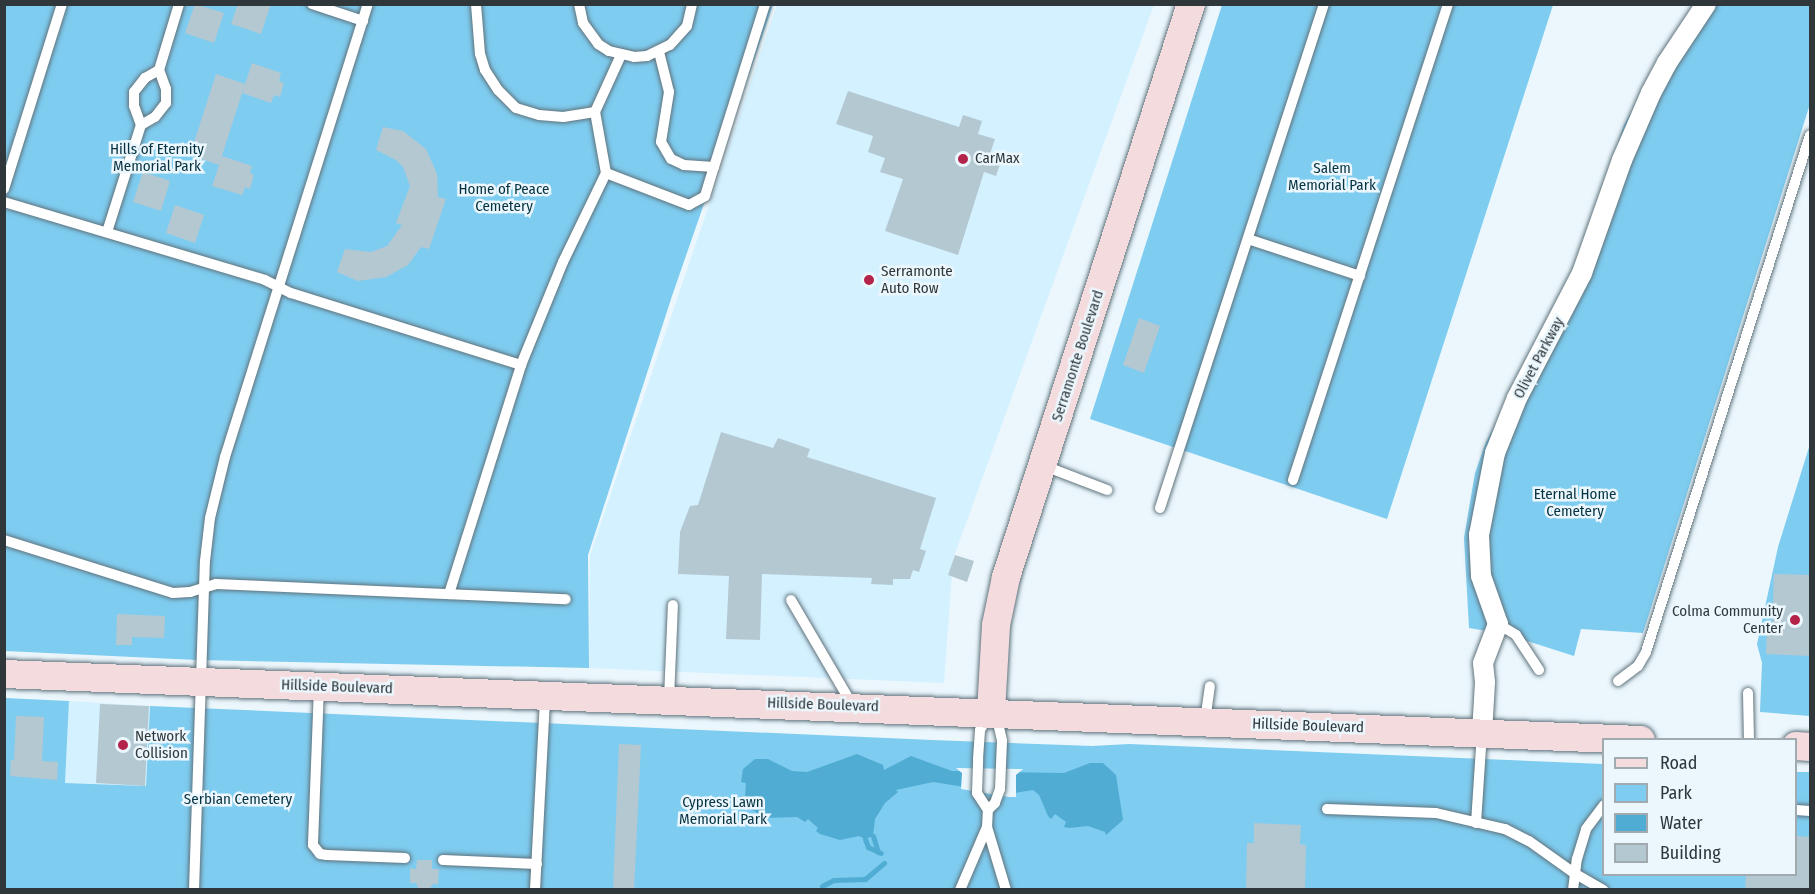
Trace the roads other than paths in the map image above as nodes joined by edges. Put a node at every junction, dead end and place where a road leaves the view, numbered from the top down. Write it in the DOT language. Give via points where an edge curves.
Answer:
graph roads {
  1 [pos="62,4"];
  2 [pos="179,4"];
  3 [pos="312,4"];
  4 [pos="368,4"];
  5 [pos="476,4"];
  6 [pos="579,4"];
  7 [pos="692,4"];
  8 [pos="765,4"];
  9 [pos="1191,4"];
  10 [pos="1324,4"];
  11 [pos="1448,4"];
  12 [pos="1706,4"];
  13 [pos="363,21"];
  14 [pos="659,52"];
  15 [pos="621,55"];
  16 [pos="159,70"];
  17 [pos="595,112"];
  18 [pos="141,125"];
  19 [pos="1810,135"];
  20 [pos="714,167"];
  21 [pos="606,173"];
  22 [pos="4,189"];
  23 [pos="4,202"];
  24 [pos="107,232"];
  25 [pos="1248,239"];
  26 [pos="1360,276"];
  27 [pos="279,287"];
  28 [pos="521,365"];
  29 [pos="1042,465"];
  30 [pos="1293,480"];
  31 [pos="1107,490"];
  32 [pos="1160,508"];
  33 [pos="4,540"];
  34 [pos="204,588"];
  35 [pos="449,594"];
  36 [pos="566,599"];
  37 [pos="791,600"];
  38 [pos="674,605"];
  39 [pos="1498,624"];
  40 [pos="1539,670"];
  41 [pos="4,674"];
  42 [pos="1618,681"];
  43 [pos="203,682"];
  44 [pos="1210,686"];
  45 [pos="319,687"];
  46 [pos="1748,693"];
  47 [pos="545,695"];
  48 [pos="669,699"];
  49 [pos="854,706"];
  50 [pos="991,712"];
  51 [pos="1205,722"];
  52 [pos="1482,733"];
  53 [pos="1602,738"];
  54 [pos="1749,738"];
  55 [pos="1602,808"];
  56 [pos="1327,809"];
  57 [pos="988,810"];
  58 [pos="1476,823"];
  59 [pos="987,828"];
  60 [pos="405,858"];
  61 [pos="443,860"];
  62 [pos="537,864"];
  63 [pos="1574,873"];
  64 [pos="194,890"];
  65 [pos="535,890"];
  66 [pos="960,890"];
  67 [pos="1005,890"];
  68 [pos="1573,890"];
  69 [pos="1604,890"];
  1 -- 22 [label="lane"];
  2 -- 16 [label="lane"];
  3 -- 13 [label="lane"];
  4 -- 13 [label="lane"];
  5 -- 17 [label="lane" via="480,54 491,81 507,100 516,108 539,115 563,117"];
  6 -- 15 [label="lane" via="590,34 609,51"];
  7 -- 14 [label="lane" via="687,26"];
  8 -- 20 [label="lane"];
  9 -- 29 [label="main road, Serramonte Boulevard"];
  10 -- 25 [label="lane"];
  11 -- 26 [label="lane"];
  12 -- 39 [label="street, Olivet Parkway" via="1667,63 1646,104 1582,273 1517,398 1495,453 1482,514 1479,554 1484,585"];
  13 -- 27 [label="lane"];
  14 -- 15 [label="lane" via="647,56"];
  14 -- 20 [label="lane" via="669,92 662,126 665,151 684,165"];
  15 -- 17 [label="lane"];
  16 -- 18 [label="lane" via="166,103 155,117"];
  16 -- 18 [label="lane" via="145,78 134,92"];
  17 -- 21 [label="lane"];
  18 -- 24 [label="lane"];
  19 -- 42 [label="lane" via="1646,652 1638,666"];
  20 -- 21 [label="lane" via="705,196 689,205"];
  21 -- 28 [label="lane" via="563,262"];
  23 -- 24 [label="lane"];
  24 -- 27 [label="lane"];
  25 -- 26 [label="lane"];
  25 -- 32 [label="lane"];
  26 -- 30 [label="lane"];
  27 -- 28 [label="lane"];
  27 -- 34 [label="lane" via="216,490"];
  28 -- 35 [label="lane"];
  29 -- 31 [label="lane"];
  29 -- 50 [label="main road, Serramonte Boulevard" via="999,606"];
  33 -- 34 [label="lane" via="163,591 182,593"];
  34 -- 35 [label="lane" via="216,584"];
  34 -- 43 [label="lane"];
  35 -- 36 [label="lane"];
  37 -- 49 [label="lane"];
  38 -- 48 [label="lane"];
  39 -- 40 [label="lane" via="1516,635"];
  39 -- 52 [label="street" via="1483,663"];
  41 -- 43 [label="main road, Hillside Boulevard"];
  43 -- 45 [label="main road, Hillside Boulevard"];
  43 -- 64 [label="lane"];
  44 -- 51 [label="lane"];
  45 -- 47 [label="main road, Hillside Boulevard"];
  45 -- 60 [label="lane" via="313,845 320,854 327,855"];
  46 -- 54 [label="lane"];
  47 -- 48 [label="main road, Hillside Boulevard"];
  47 -- 62 [label="lane"];
  48 -- 49 [label="main road, Hillside Boulevard"];
  49 -- 50 [label="main road, Hillside Boulevard"];
  50 -- 51 [label="main road, Hillside Boulevard"];
  50 -- 57 [label="lane" via="980,730 978,759 979,798"];
  50 -- 57 [label="lane" via="1001,731 1001,760 998,799"];
  51 -- 52 [label="main road, Hillside Boulevard"];
  52 -- 53 [label="main road, Hillside Boulevard"];
  52 -- 58 [label="lane"];
  55 -- 63 [label="lane" via="1586,829"];
  56 -- 58 [label="lane" via="1437,813"];
  57 -- 59 [label="lane"];
  58 -- 63 [label="lane" via="1518,834"];
  59 -- 66 [label="lane"];
  59 -- 67 [label="lane"];
  61 -- 62 [label="lane"];
  62 -- 65 [label="lane"];
  63 -- 68 [label="lane"];
  63 -- 69 [label="lane"];
}
